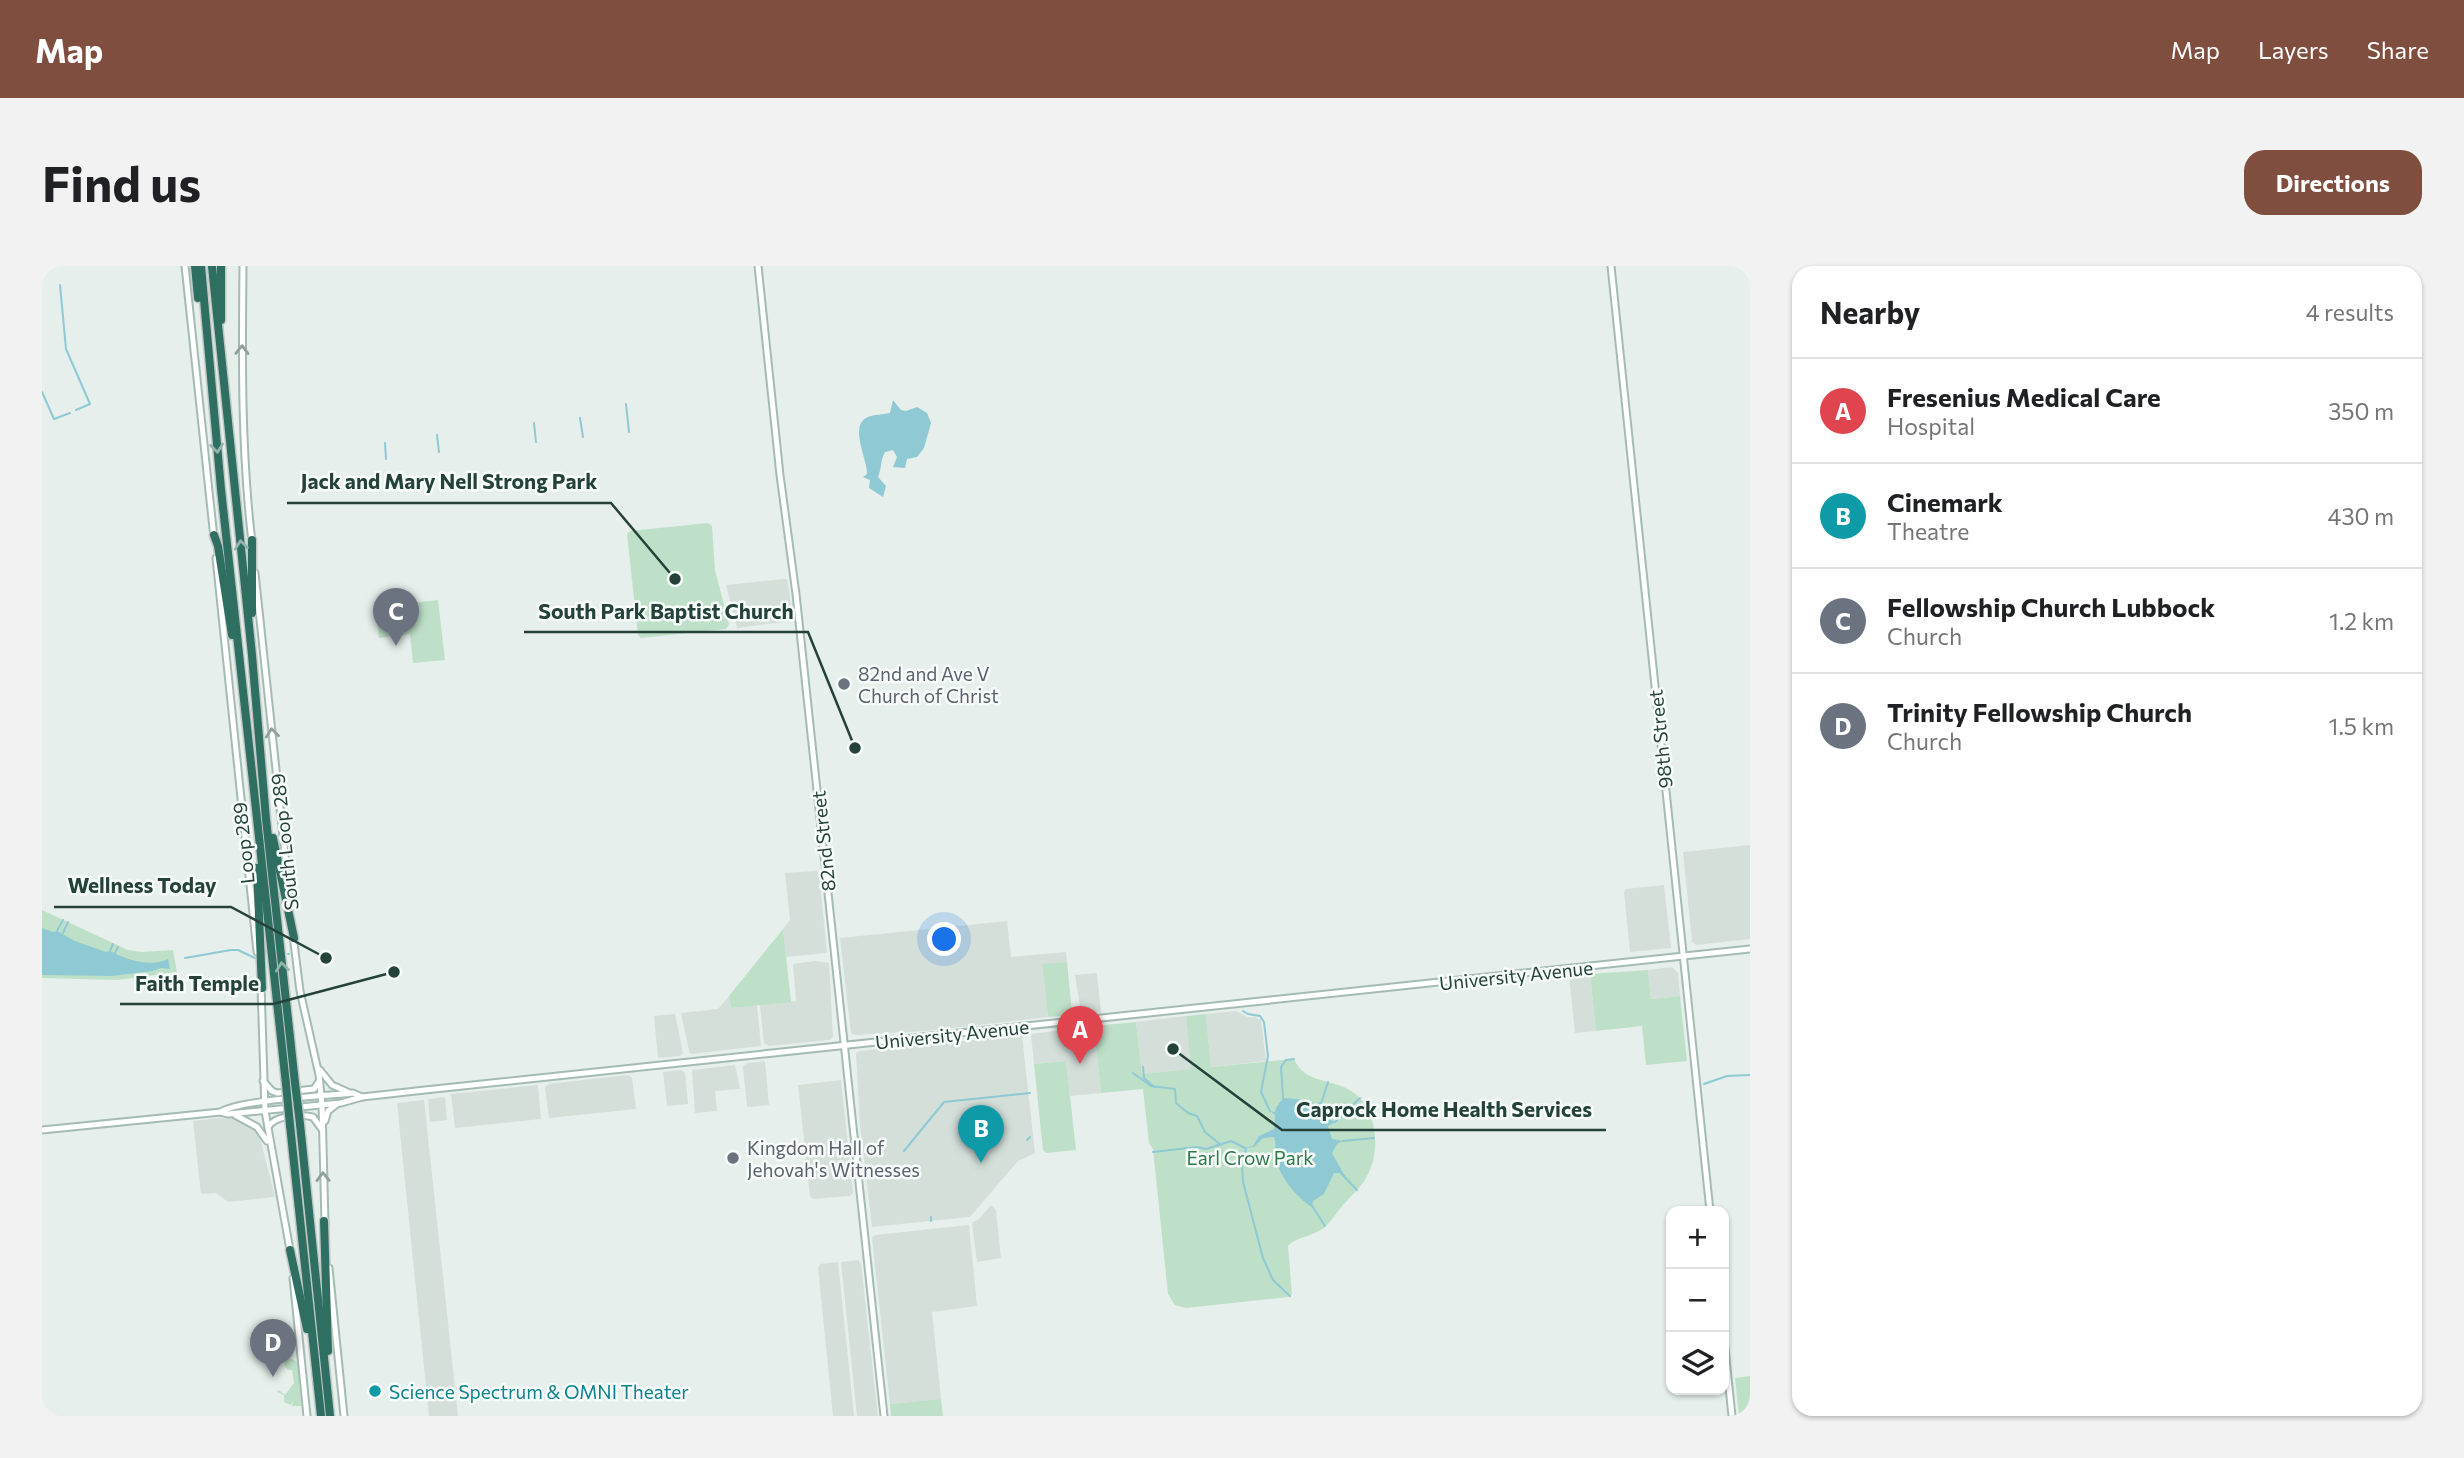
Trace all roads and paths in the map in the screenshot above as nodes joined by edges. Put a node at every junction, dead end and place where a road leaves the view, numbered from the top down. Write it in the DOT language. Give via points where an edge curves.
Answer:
graph roads {
  1 [pos="185,266"];
  2 [pos="194,266"];
  3 [pos="201,266"];
  4 [pos="212,266"];
  5 [pos="222,266"];
  6 [pos="243,266"];
  7 [pos="758,266"];
  8 [pos="1611,266"];
  9 [pos="210,381"];
  10 [pos="223,383"];
  11 [pos="214,535"];
  12 [pos="252,540"];
  13 [pos="252,655"];
  14 [pos="247,738"];
  15 [pos="266,819"];
  16 [pos="257,830"];
  17 [pos="293,938"];
  18 [pos="1750,949"];
  19 [pos="1683,956"];
  20 [pos="262,988"];
  21 [pos="844,1045"];
  22 [pos="314,1059"];
  23 [pos="319,1075"];
  24 [pos="263,1081"];
  25 [pos="291,1084"];
  26 [pos="353,1094"];
  27 [pos="321,1096"];
  28 [pos="362,1097"];
  29 [pos="264,1102"];
  30 [pos="341,1103"];
  31 [pos="245,1104"];
  32 [pos="322,1105"];
  33 [pos="265,1111"];
  34 [pos="221,1112"];
  35 [pos="228,1114"];
  36 [pos="295,1124"];
  37 [pos="267,1129"];
  38 [pos="42,1130"];
  39 [pos="323,1131"];
  40 [pos="271,1151"];
  41 [pos="1709,1206"];
  42 [pos="324,1221"];
  43 [pos="290,1250"];
  44 [pos="327,1378"];
  45 [pos="1729,1387"];
  46 [pos="319,1390"];
  47 [pos="307,1416"];
  48 [pos="321,1416"];
  49 [pos="330,1416"];
  50 [pos="344,1416"];
  51 [pos="884,1416"];
  52 [pos="1732,1416"];
  1 -- 11 [label="main road, South Loop 289"];
  2 -- 9 [label="highway"];
  3 -- 9 [label="highway, Loop 289"];
  4 -- 10 [label="highway, Loop 289"];
  5 -- 10 [label="highway"];
  12 -- 6 [label="main road, South Loop 289, one-way" via="242,408"];
  7 -- 21 [label="main road, 82nd Street"];
  8 -- 19 [label="main road, 98th Street"];
  9 -- 14 [label="highway, Loop 289, one-way"];
  13 -- 10 [label="highway, Loop 289, one-way"];
  11 -- 14 [label="highway"];
  11 -- 20 [label="main road, South Loop 289"];
  12 -- 13 [label="highway"];
  17 -- 12 [label="main road, South Loop 289, one-way"];
  13 -- 15 [label="highway, Loop 289"];
  14 -- 16 [label="highway, Loop 289"];
  15 -- 17 [label="highway"];
  25 -- 15 [label="highway, Loop 289, one-way"];
  16 -- 20 [label="highway"];
  16 -- 25 [label="highway, Loop 289"];
  17 -- 22 [label="main road, South Loop 289"];
  18 -- 19 [label="main road, University Avenue"];
  19 -- 21 [label="main road, University Avenue"];
  19 -- 41 [label="main road, 98th Street"];
  20 -- 24 [label="main road, South Loop 289"];
  21 -- 28 [label="main road, University Avenue"];
  21 -- 51 [label="main road, 82nd Street"];
  22 -- 23 [label="main road, South Loop 289"];
  22 -- 26 [label="main road" via="328,1081"];
  23 -- 24 [label="main road" via="314,1089 277,1093"];
  23 -- 27 [label="main road, South Loop 289"];
  24 -- 29 [label="main road, South Loop 289"];
  24 -- 31 [label="main road" via="258,1097"];
  25 -- 36 [label="highway, Loop 289, bridge"];
  26 -- 27 [label="main road, University Avenue"];
  26 -- 28 [label="main road, University Avenue"];
  27 -- 29 [label="main road, University Avenue"];
  27 -- 32 [label="main road, South Loop 289"];
  28 -- 30 [label="main road, University Avenue"];
  29 -- 31 [label="main road, University Avenue"];
  29 -- 33 [label="main road, South Loop 289"];
  30 -- 32 [label="main road, University Avenue"];
  30 -- 39 [label="main road" via="328,1111"];
  31 -- 34 [label="main road, University Avenue"];
  32 -- 33 [label="main road, University Avenue"];
  32 -- 39 [label="main road, South Loop 289"];
  33 -- 35 [label="main road, University Avenue"];
  33 -- 37 [label="main road, South Loop 289"];
  34 -- 35 [label="main road, University Avenue"];
  34 -- 38 [label="main road, University Avenue"];
  35 -- 40 [label="main road" via="257,1127"];
  36 -- 44 [label="highway, Loop 289"];
  36 -- 46 [label="highway, Loop 289"];
  37 -- 39 [label="main road" via="278,1118 309,1116"];
  37 -- 40 [label="main road, South Loop 289"];
  42 -- 39 [label="main road, South Loop 289, one-way"];
  40 -- 43 [label="main road, South Loop 289"];
  42 -- 44 [label="highway"];
  42 -- 50 [label="main road, South Loop 289"];
  43 -- 46 [label="highway"];
  43 -- 47 [label="main road, South Loop 289"];
  44 -- 49 [label="highway, Loop 289"];
  45 -- 52 [label="main road"];
  46 -- 48 [label="highway, Loop 289"];
}
